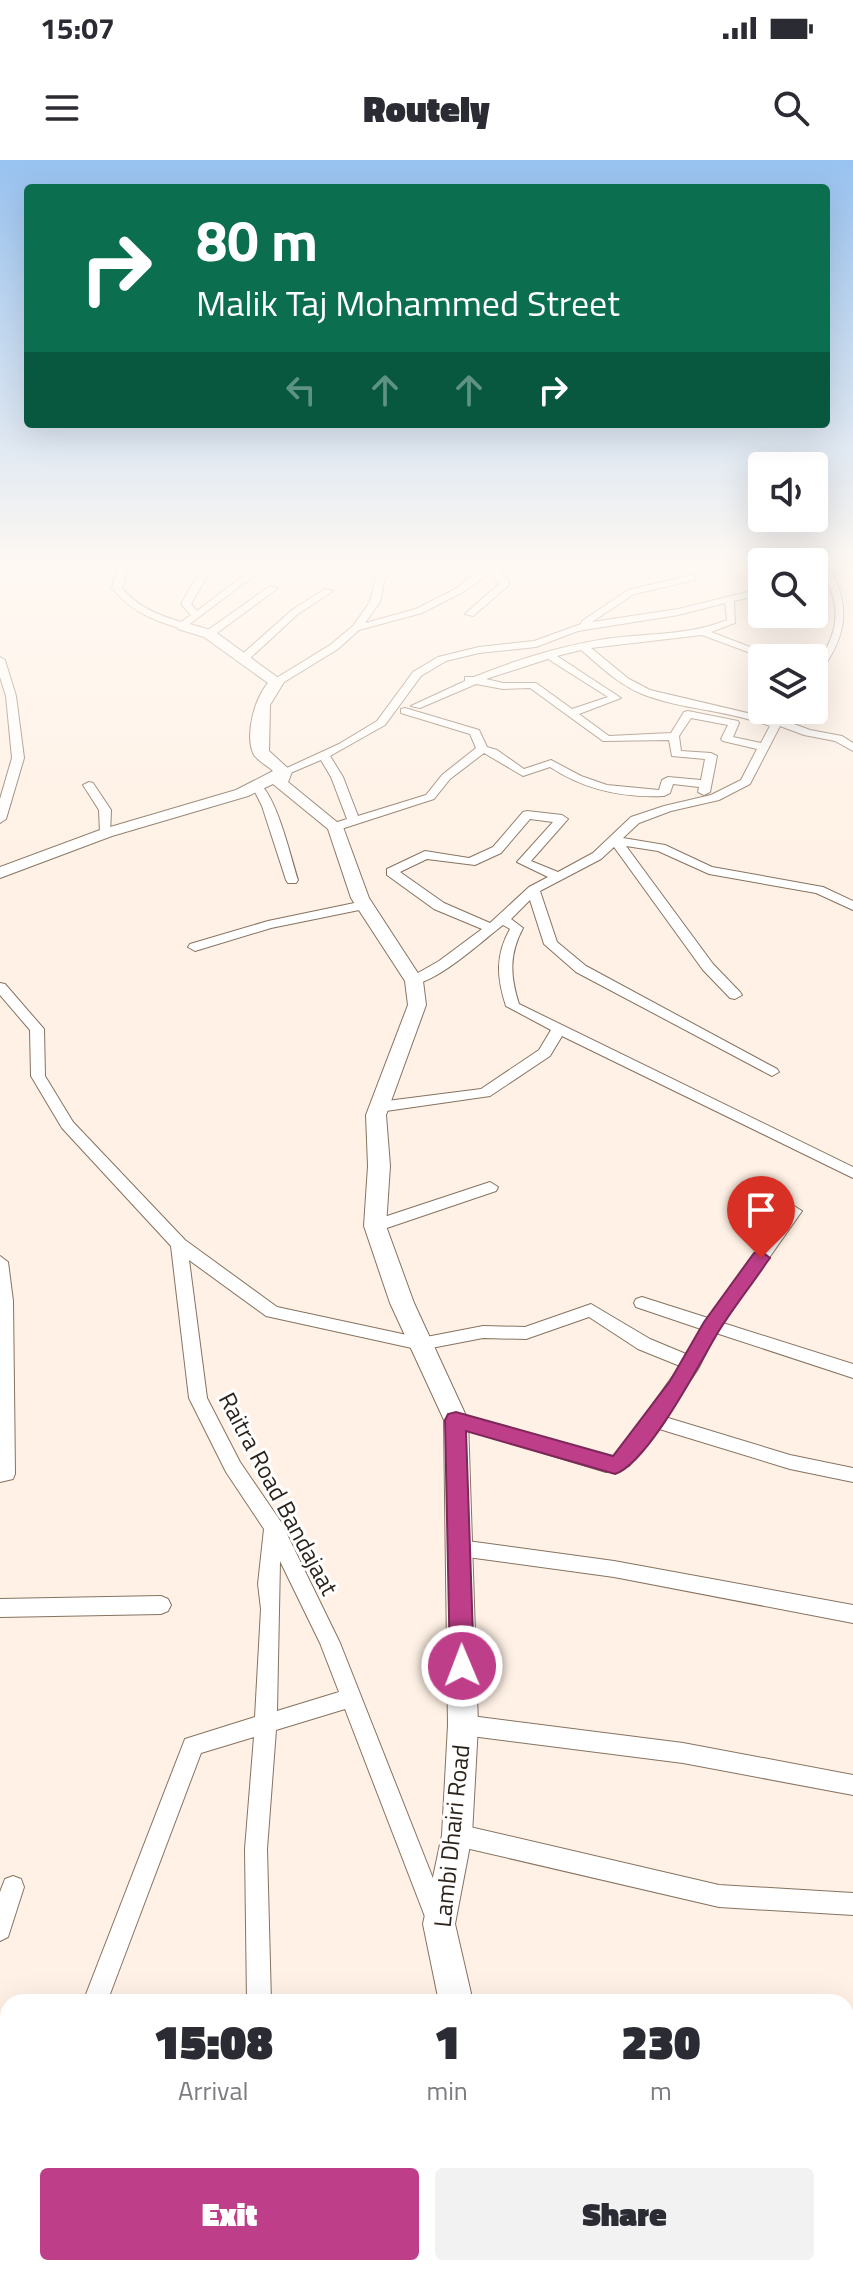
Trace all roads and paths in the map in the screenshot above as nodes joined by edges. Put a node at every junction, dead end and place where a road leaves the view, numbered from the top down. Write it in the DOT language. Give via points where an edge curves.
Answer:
graph roads {
  1 [pos="1,665"];
  2 [pos="251,665"];
  3 [pos="305,665"];
  4 [pos="432,665"];
  5 [pos="517,665"];
  6 [pos="564,665"];
  7 [pos="606,665"];
  8 [pos="469,679"];
  9 [pos="277,682"];
  10 [pos="748,712"];
  11 [pos="570,713"];
  12 [pos="776,724"];
  13 [pos="789,724"];
  14 [pos="674,736"];
  15 [pos="764,747"];
  16 [pos="853,748"];
  17 [pos="482,749"];
  18 [pos="324,755"];
  19 [pos="284,772"];
  20 [pos="705,784"];
  21 [pos="89,785"];
  22 [pos="258,786"];
  23 [pos="702,801"];
  24 [pos="0,819"];
  25 [pos="354,822"];
  26 [pos="335,827"];
  27 [pos="106,833"];
  28 [pos="616,841"];
  29 [pos="0,873"];
  30 [pos="559,877"];
  31 [pos="292,880"];
  32 [pos="533,890"];
  33 [pos="364,905"];
  34 [pos="853,906"];
  35 [pos="495,923"];
  36 [pos="195,947"];
  37 [pos="414,981"];
  38 [pos="0,987"];
  39 [pos="735,995"];
  40 [pos="559,1029"];
  41 [pos="772,1072"];
  42 [pos="379,1107"];
  43 [pos="853,1173"];
  44 [pos="490,1187"];
  45 [pos="794,1211"];
  46 [pos="375,1226"];
  47 [pos="179,1244"];
  48 [pos="0,1262"];
  49 [pos="642,1303"];
  50 [pos="711,1327"];
  51 [pos="421,1344"];
  52 [pos="692,1364"];
  53 [pos="853,1371"];
  54 [pos="456,1420"];
  55 [pos="653,1420"];
  56 [pos="0,1475"];
  57 [pos="853,1475"];
  58 [pos="274,1528"];
  59 [pos="460,1548"];
  60 [pos="161,1605"];
  61 [pos="0,1608"];
  62 [pos="853,1614"];
  63 [pos="351,1698"];
  64 [pos="265,1722"];
  65 [pos="463,1725"];
  66 [pos="853,1785"];
  67 [pos="457,1835"];
  68 [pos="13,1887"];
  69 [pos="853,1904"];
  70 [pos="439,1924"];
  71 [pos="0,1929"];
  72 [pos="98,1994"];
  73 [pos="259,1994"];
  74 [pos="454,1994"];
  1 -- 24 [label="street" via="18,758"];
  2 -- 9 [label="street"];
  3 -- 9 [label="street"];
  4 -- 18 [label="street" via="417,674 381,723"];
  5 -- 8 [label="street"];
  6 -- 11 [label="street" via="616,698"];
  7 -- 10 [label="street" via="633,686 658,695"];
  8 -- 11 [label="street" via="532,685"];
  8 -- 17 [label="street" via="410,708 475,732"];
  9 -- 19 [label="street" via="266,691 259,728 261,753"];
  11 -- 14 [label="street" via="607,739"];
  12 -- 15 [label="street"];
  13 -- 16 [label="street" via="838,738"];
  14 -- 15 [label="street" via="688,714 734,723 727,739"];
  14 -- 20 [label="street" via="676,754 711,756"];
  15 -- 23 [label="street" via="746,782"];
  17 -- 20 [label="street" via="523,773 551,763 578,782 634,796 664,793 668,780"];
  17 -- 25 [label="street" via="430,797"];
  18 -- 19 [label="street"];
  18 -- 25 [label="street"];
  19 -- 22 [label="street"];
  19 -- 26 [label="street" via="280,783"];
  20 -- 23 [label="street"];
  21 -- 27 [label="street" via="105,810"];
  22 -- 27 [label="street"];
  22 -- 31 [label="street"];
  23 -- 28 [label="street" via="635,820"];
  25 -- 26 [label="street"];
  26 -- 33 [label="street"];
  27 -- 29 [label="street"];
  28 -- 30 [label="street"];
  28 -- 34 [label="street" via="661,848 709,870 819,890"];
  28 -- 39 [label="street" via="708,967"];
  30 -- 32 [label="street"];
  30 -- 35 [label="street" via="523,862 562,819 527,815 497,850 471,862 425,855 391,872 439,906"];
  32 -- 35 [label="street"];
  32 -- 41 [label="street" via="551,944 581,969"];
  33 -- 36 [label="street"];
  33 -- 37 [label="street"];
  35 -- 37 [label="street"];
  35 -- 40 [label="street" via="517,928 504,949 502,976 513,1006"];
  37 -- 42 [label="street, Lambi Dhairi Road" via="417,1005"];
  38 -- 47 [label="street" via="37,1029 38,1076 67,1125"];
  40 -- 42 [label="street" via="545,1053 485,1093"];
  40 -- 43 [label="street"];
  42 -- 46 [label="street, Lambi Dhairi Road"];
  44 -- 46 [label="street"];
  45 -- 50 [label="street"];
  46 -- 51 [label="street, Lambi Dhairi Road" via="382,1255"];
  47 -- 51 [label="street" via="272,1312"];
  47 -- 58 [label="street, Raitra Road Bandajaat" via="198,1398 233,1467"];
  48 -- 56 [label="street" via="6,1474"];
  49 -- 50 [label="street"];
  50 -- 52 [label="street"];
  50 -- 53 [label="street"];
  51 -- 52 [label="street" via="483,1332 526,1333 591,1310 644,1344"];
  51 -- 54 [label="street, Lambi Dhairi Road"];
  52 -- 55 [label="street"];
  54 -- 55 [label="street" via="615,1465"];
  54 -- 59 [label="street, Lambi Dhairi Road"];
  55 -- 57 [label="street" via="790,1462"];
  58 -- 63 [label="street, Raitra Road Bandajaat"];
  58 -- 64 [label="street"];
  59 -- 62 [label="street" via="614,1569"];
  59 -- 65 [label="street, Lambi Dhairi Road"];
  60 -- 61 [label="street"];
  63 -- 64 [label="street"];
  63 -- 70 [label="street, Raitra Road Bandajaat"];
  64 -- 72 [label="street" via="193,1746"];
  64 -- 73 [label="street" via="256,1849"];
  65 -- 66 [label="street" via="683,1753"];
  65 -- 67 [label="street, Lambi Dhairi Road"];
  67 -- 69 [label="street" via="719,1896"];
  67 -- 70 [label="street, Lambi Dhairi Road"];
  68 -- 71 [label="street"];
  70 -- 74 [label="street, Lambi Dhairi Road"];
}
